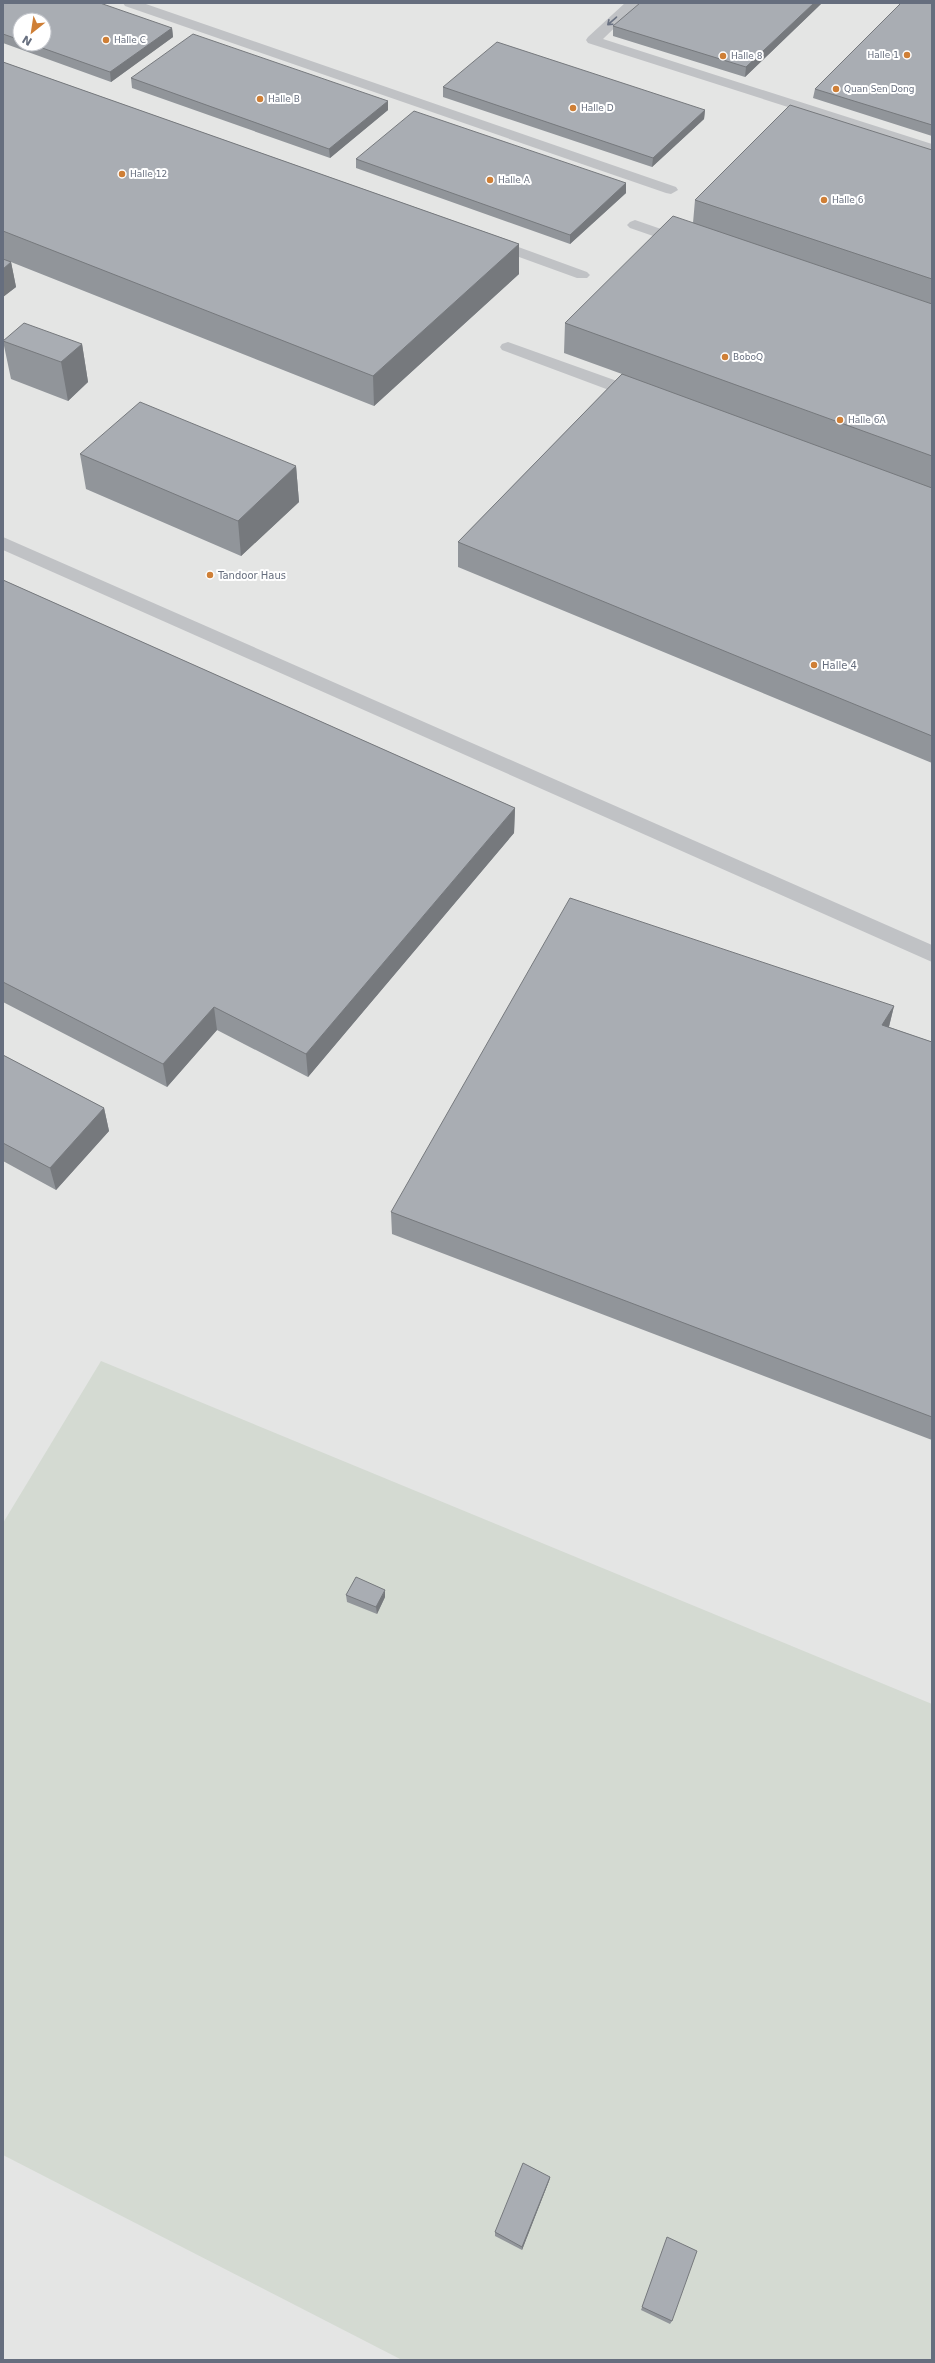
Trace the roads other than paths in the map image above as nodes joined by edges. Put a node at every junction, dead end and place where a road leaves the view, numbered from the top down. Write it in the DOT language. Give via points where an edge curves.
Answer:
graph roads {
  1 [pos="130,3"];
  2 [pos="633,3"];
  3 [pos="932,149"];
  4 [pos="671,190"];
  5 [pos="635,225"];
  6 [pos="477,238"];
  7 [pos="702,248"];
  8 [pos="582,275"];
  9 [pos="508,347"];
  10 [pos="657,402"];
  11 [pos="3,543"];
  12 [pos="932,954"];
  1 -- 4 [label="lane"];
  2 -- 3 [label="lane, one-way" via="593,40"];
  5 -- 7 [label="lane"];
  6 -- 8 [label="lane"];
  9 -- 10 [label="lane"];
  11 -- 12 [label="lane"];
}
